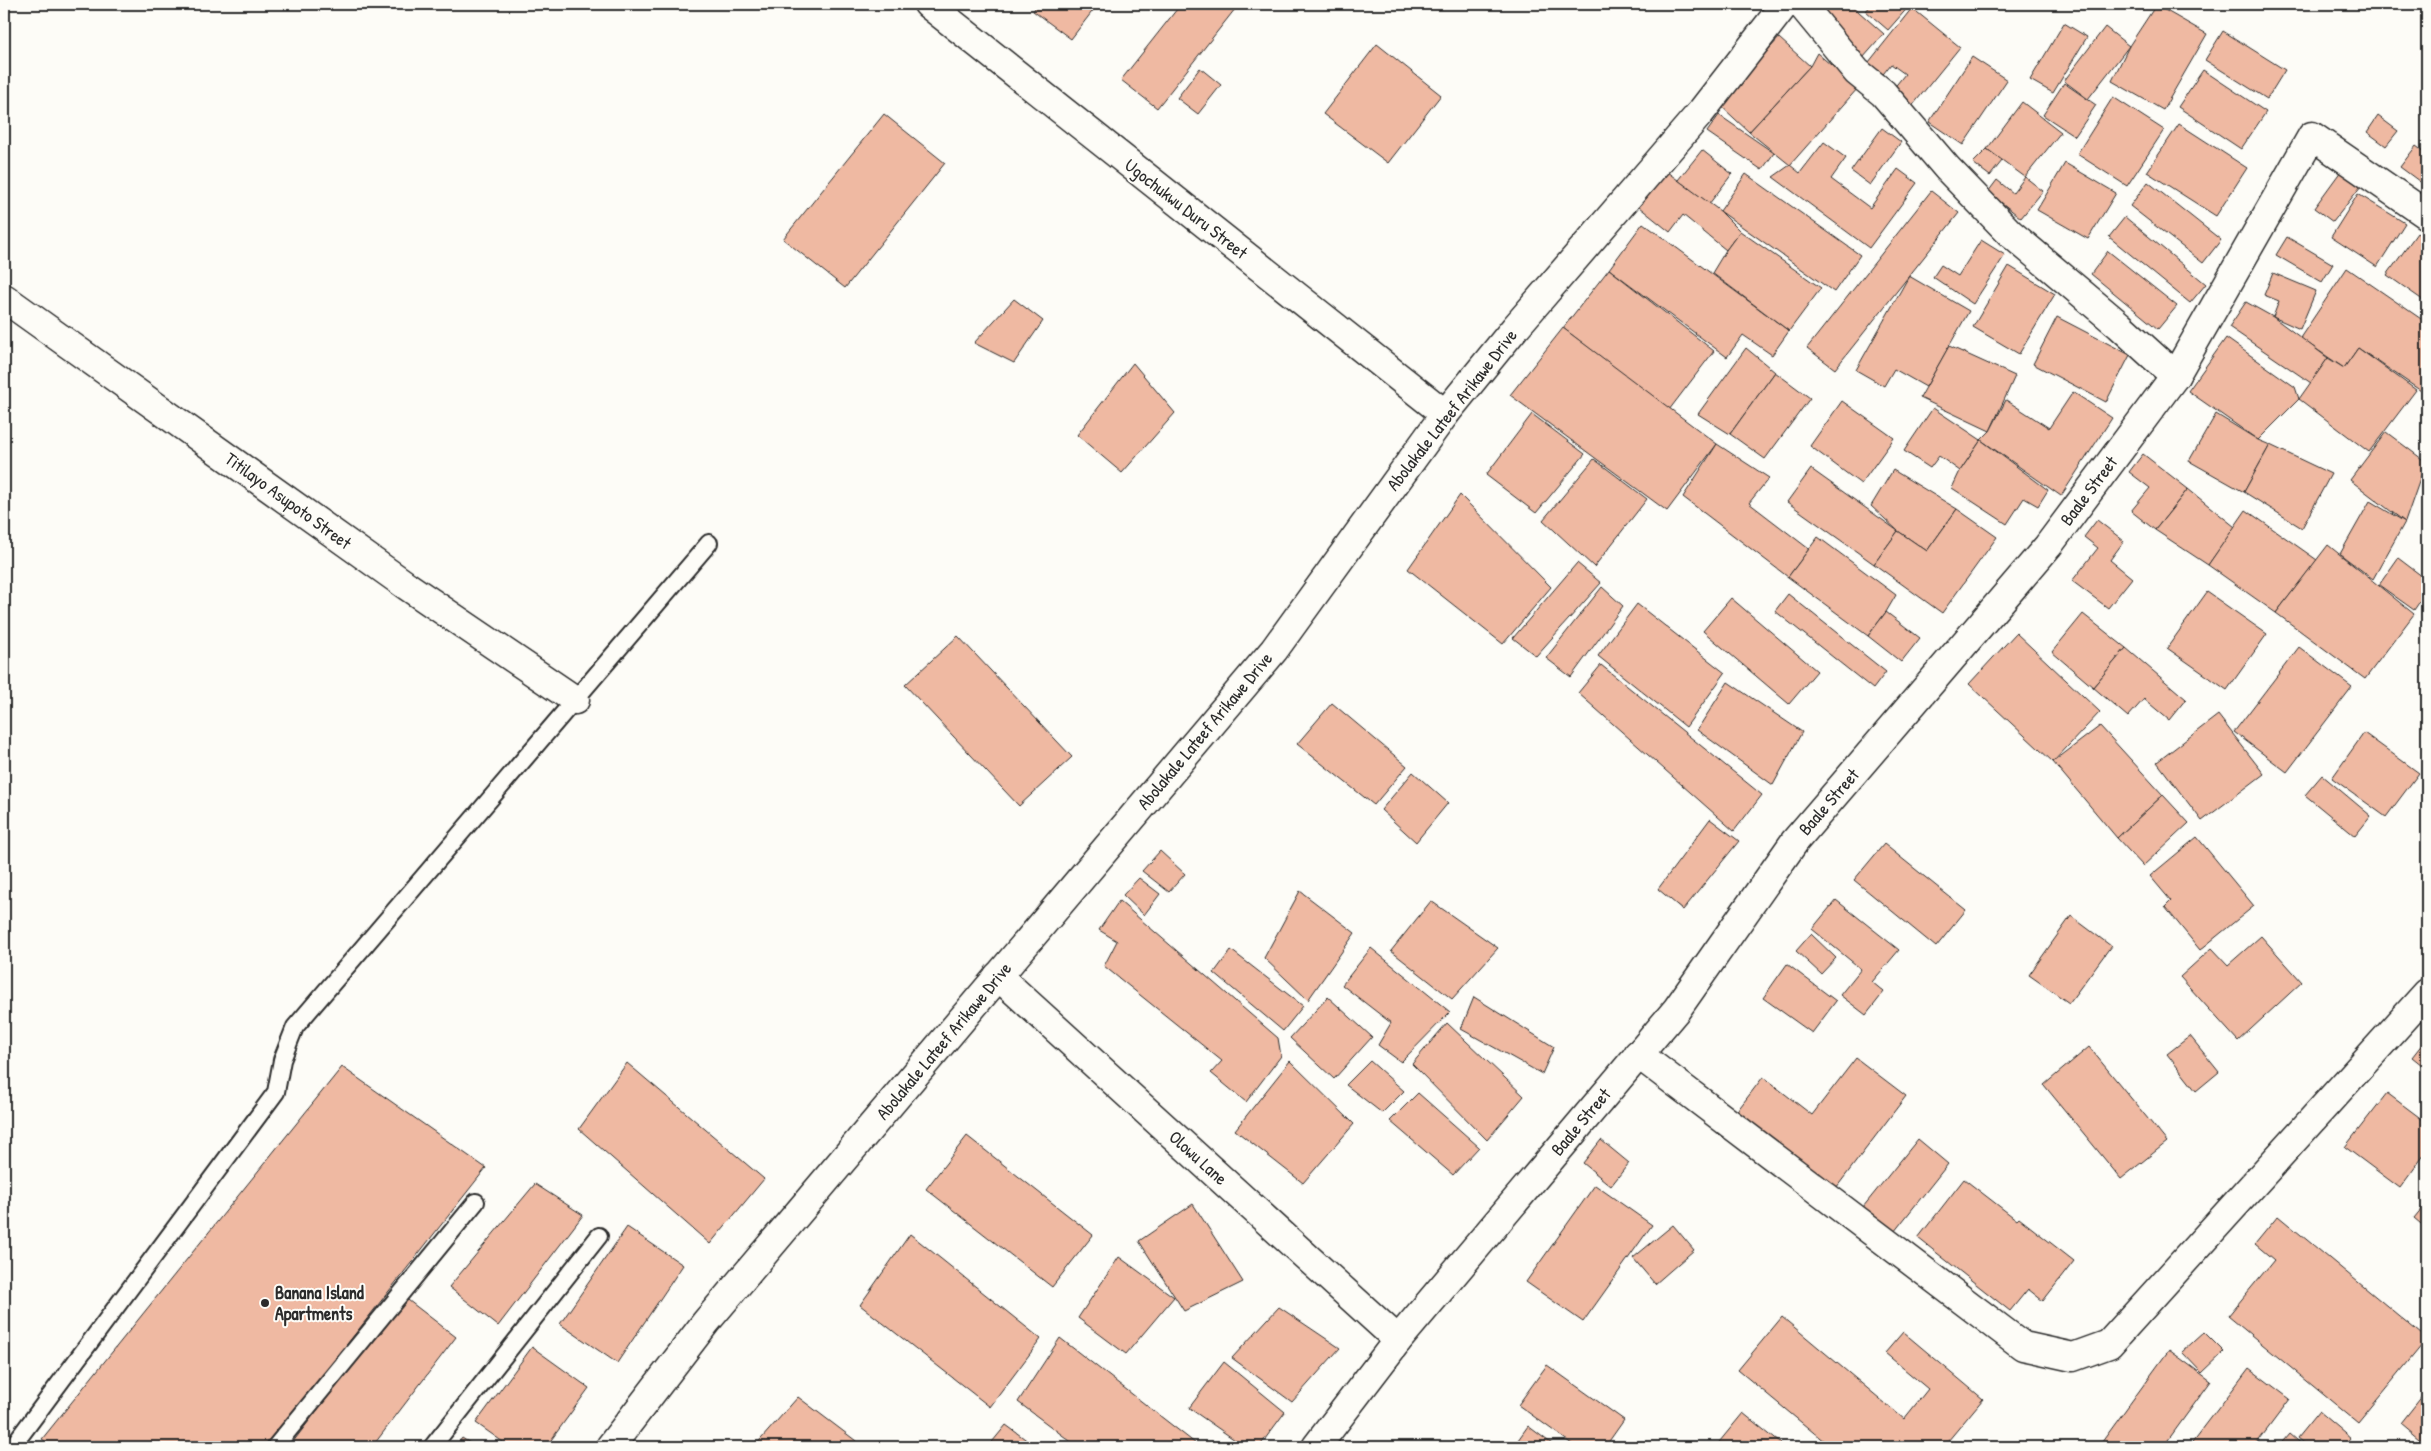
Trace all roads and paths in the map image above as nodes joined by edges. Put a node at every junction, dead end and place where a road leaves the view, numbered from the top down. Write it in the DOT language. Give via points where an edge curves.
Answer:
graph roads {
  1 [pos="928,4"];
  2 [pos="1785,4"];
  3 [pos="1801,4"];
  4 [pos="2427,215"];
  5 [pos="4,298"];
  6 [pos="2175,376"];
  7 [pos="1445,414"];
  8 [pos="709,543"];
  9 [pos="575,700"];
  10 [pos="998,976"];
  11 [pos="2427,993"];
  12 [pos="1638,1054"];
  13 [pos="476,1202"];
  14 [pos="599,1236"];
  15 [pos="1398,1340"];
  16 [pos="12,1447"];
  17 [pos="275,1447"];
  18 [pos="432,1447"];
  19 [pos="610,1447"];
  20 [pos="1316,1447"];
  1 -- 7 [label="street, Ugochukwu Duru Street"];
  2 -- 7 [label="street, Abolakale Lateef Arikawe Drive" via="1701,112"];
  3 -- 6 [label="street" via="1857,72 1883,92 1947,168 2010,233"];
  4 -- 6 [label="street, Baale Street" via="2312,136"];
  5 -- 9 [label="street, Titilayo Asupoto Street" via="407,586"];
  6 -- 12 [label="street, Baale Street" via="2048,546 1795,841 1677,1008"];
  7 -- 10 [label="street, Abolakale Lateef Arikawe Drive" via="1274,650"];
  8 -- 9 [label="lane"];
  9 -- 16 [label="lane" via="295,1027 282,1060 276,1092"];
  10 -- 15 [label="street, Olowu Lane"];
  10 -- 19 [label="street, Abolakale Lateef Arikawe Drive" via="706,1322"];
  11 -- 12 [label="street" via="2109,1344 2073,1357 2023,1346"];
  12 -- 15 [label="street, Baale Street"];
  13 -- 17 [label="lane"];
  14 -- 18 [label="lane"];
  15 -- 20 [label="street, Baale Street"];
}
